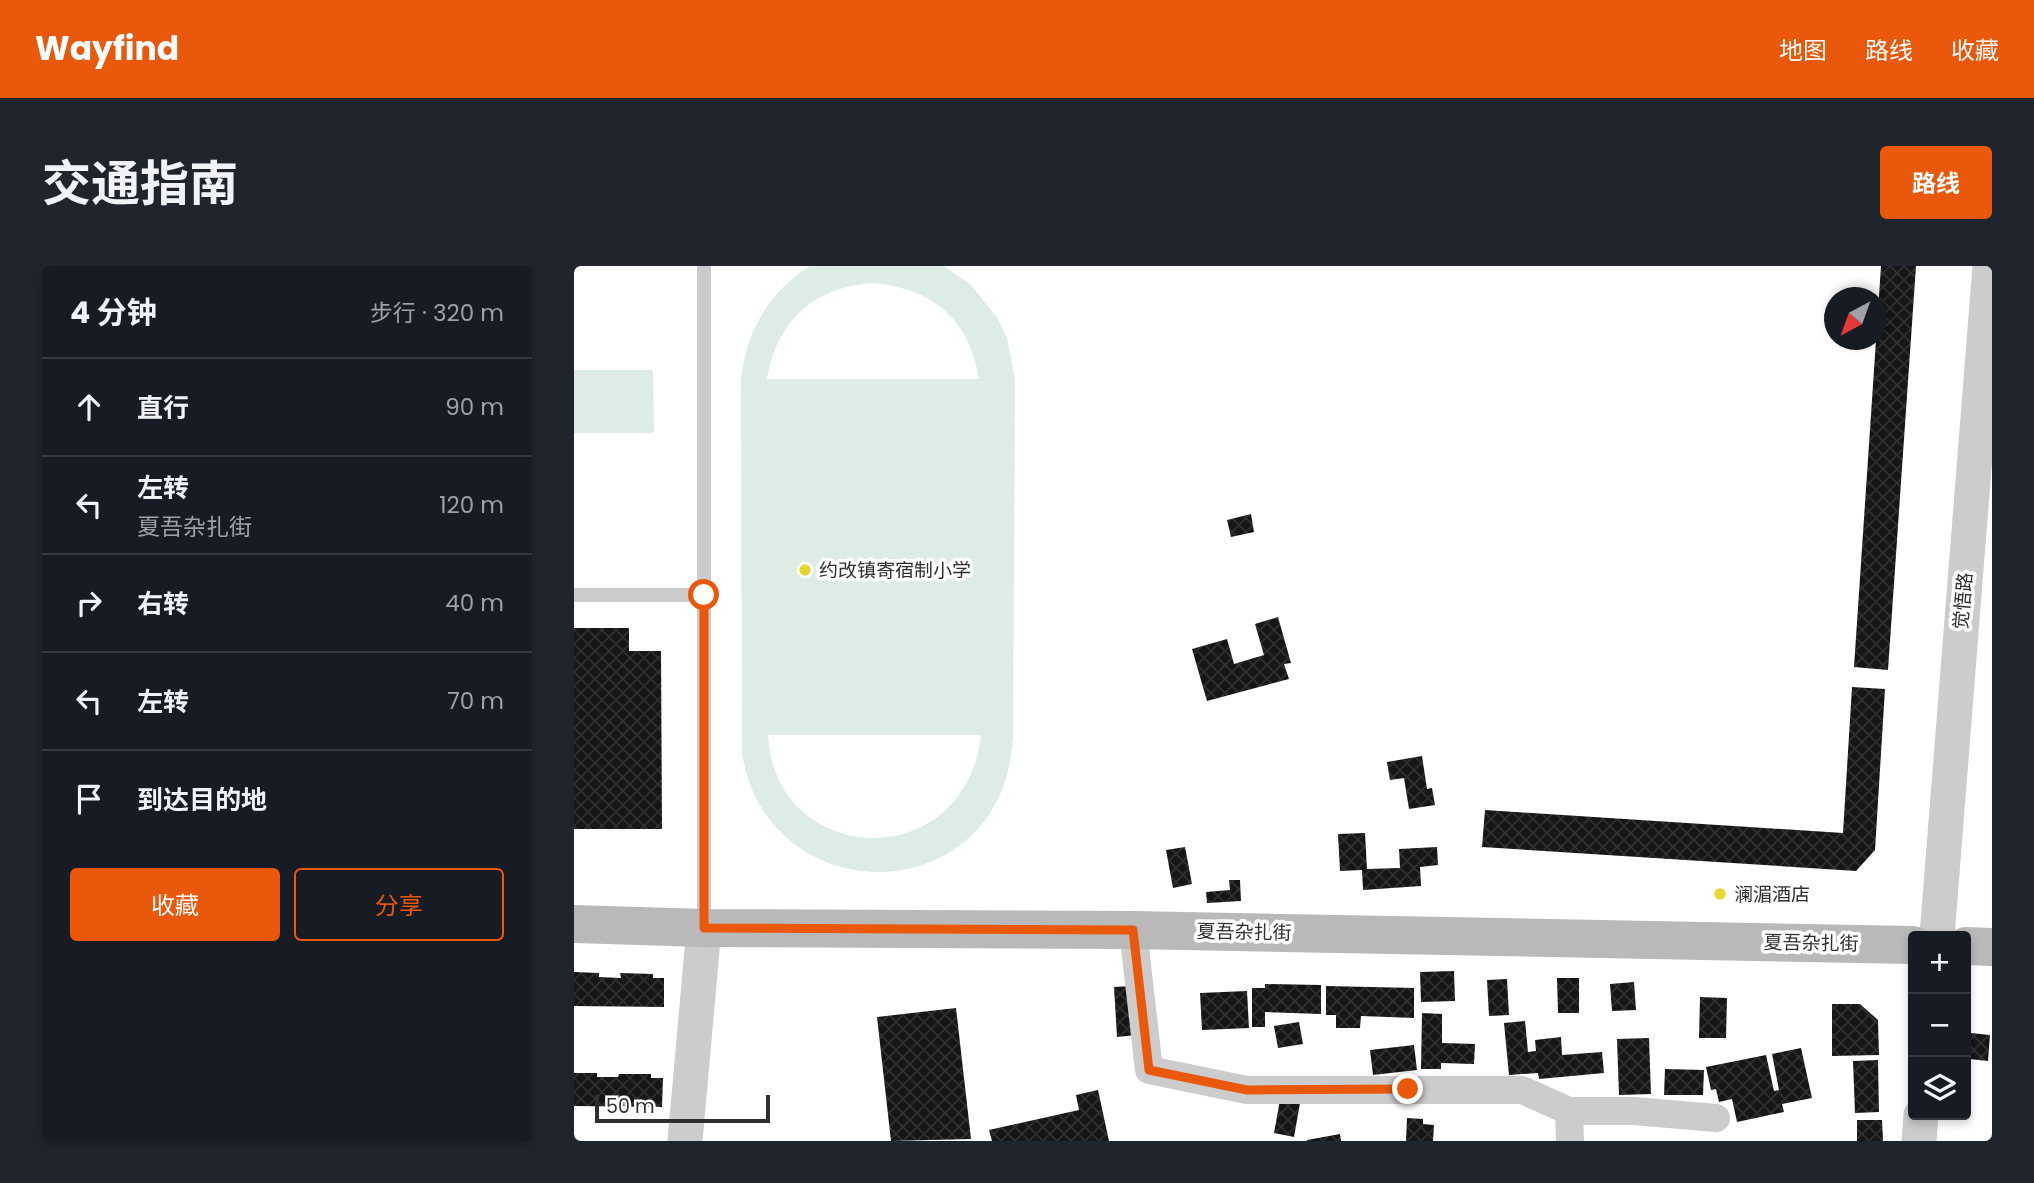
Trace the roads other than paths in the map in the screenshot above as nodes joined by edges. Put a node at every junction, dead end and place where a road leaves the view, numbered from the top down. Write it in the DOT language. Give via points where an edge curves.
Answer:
graph roads {
  1 [pos="704,266"];
  2 [pos="1990,266"];
  3 [pos="574,595"];
  4 [pos="704,595"];
  5 [pos="574,925"];
  6 [pos="704,928"];
  7 [pos="1133,930"];
  8 [pos="1937,931"];
  9 [pos="1908,945"];
  10 [pos="1971,946"];
  11 [pos="1992,947"];
  12 [pos="1569,1111"];
  13 [pos="1716,1118"];
  14 [pos="1921,1120"];
  15 [pos="685,1141"];
  16 [pos="1570,1141"];
  17 [pos="1919,1141"];
  1 -- 4 [label="lane"];
  2 -- 8 [label="street, 觉悟路"];
  3 -- 4 [label="lane"];
  4 -- 6 [label="lane"];
  5 -- 6 [label="main road, 夏吾杂扎街"];
  6 -- 7 [label="main road, 夏吾杂扎街"];
  6 -- 15 [label="street"];
  7 -- 9 [label="main road, 夏吾杂扎街"];
  7 -- 12 [label="street" via="1149,1070 1247,1090 1522,1090"];
  10 -- 11 [label="main road"];
  12 -- 13 [label="street"];
  12 -- 16 [label="street"];
  14 -- 17 [label="street"];
}
